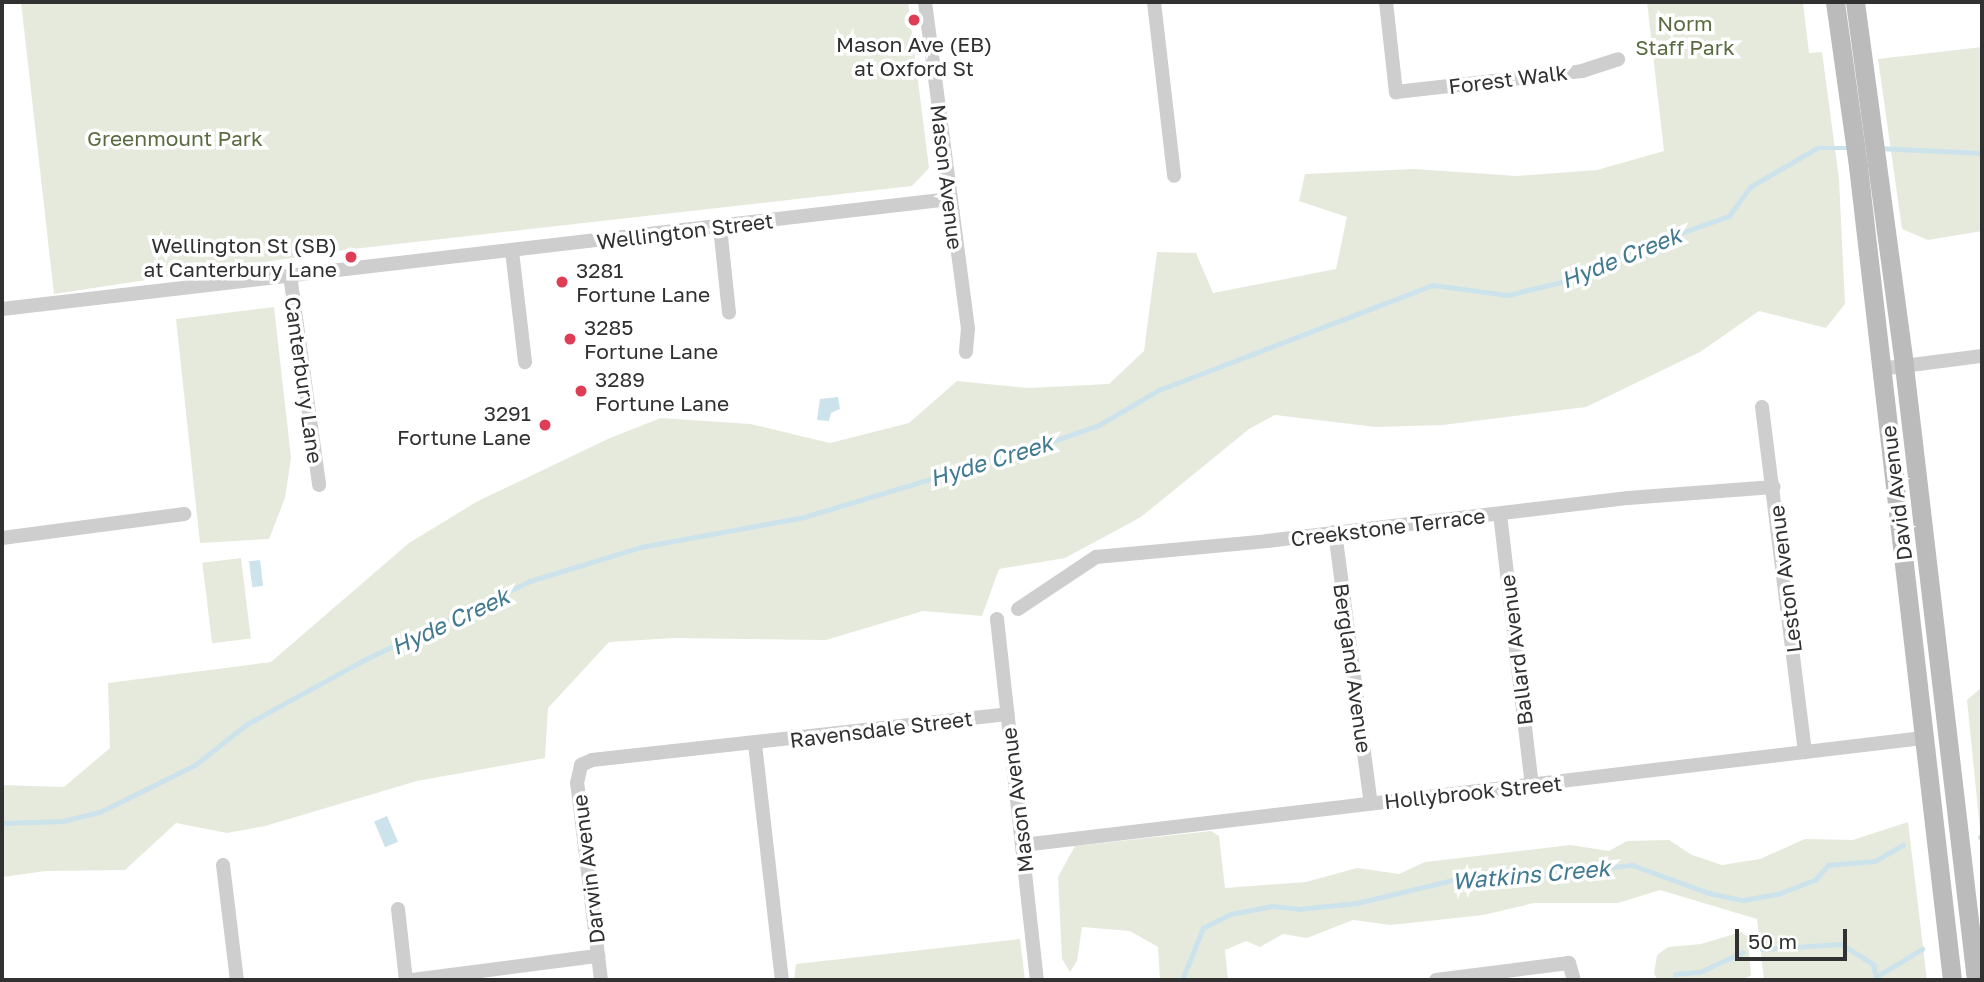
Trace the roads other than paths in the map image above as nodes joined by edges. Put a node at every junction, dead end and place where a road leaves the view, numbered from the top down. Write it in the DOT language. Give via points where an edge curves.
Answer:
graph roads {
  1 [pos="925,2"];
  2 [pos="1154,2"];
  3 [pos="1386,2"];
  4 [pos="1835,2"];
  5 [pos="1855,2"];
  6 [pos="1850,42"];
  7 [pos="1618,59"];
  8 [pos="1174,176"];
  9 [pos="950,199"];
  10 [pos="720,228"];
  11 [pos="512,251"];
  12 [pos="290,275"];
  13 [pos="2,309"];
  14 [pos="729,313"];
  15 [pos="965,352"];
  16 [pos="1982,356"];
  17 [pos="525,362"];
  18 [pos="1905,366"];
  19 [pos="1880,369"];
  20 [pos="1762,407"];
  21 [pos="319,485"];
  22 [pos="1774,487"];
  23 [pos="184,514"];
  24 [pos="1500,514"];
  25 [pos="1335,532"];
  26 [pos="2,538"];
  27 [pos="1018,609"];
  28 [pos="997,619"];
  29 [pos="1007,714"];
  30 [pos="1923,738"];
  31 [pos="755,744"];
  32 [pos="1804,752"];
  33 [pos="1532,787"];
  34 [pos="1371,804"];
  35 [pos="1023,845"];
  36 [pos="223,865"];
  37 [pos="398,909"];
  38 [pos="598,956"];
  39 [pos="237,980"];
  40 [pos="406,980"];
  41 [pos="412,980"];
  42 [pos="601,980"];
  43 [pos="782,980"];
  44 [pos="1037,980"];
  45 [pos="1436,980"];
  46 [pos="1574,980"];
  47 [pos="1952,980"];
  48 [pos="1976,980"];
  1 -- 9 [label="street, Mason Avenue"];
  2 -- 8 [label="street"];
  3 -- 7 [label="street, Forest Walk" via="1396,92 1582,71"];
  4 -- 6 [label="main road, David Avenue"];
  5 -- 6 [label="main road, David Avenue"];
  6 -- 18 [label="main road, David Avenue"];
  6 -- 19 [label="main road, David Avenue"];
  9 -- 10 [label="street, Wellington Street"];
  9 -- 15 [label="street, Mason Avenue" via="968,328"];
  10 -- 11 [label="street, Wellington Street"];
  10 -- 14 [label="street"];
  11 -- 12 [label="street, Wellington Street"];
  11 -- 17 [label="street"];
  12 -- 13 [label="street, Wellington Street"];
  12 -- 21 [label="street, Canterbury Lane"];
  16 -- 18 [label="street"];
  18 -- 19 [label="street"];
  18 -- 48 [label="main road, David Avenue"];
  19 -- 30 [label="main road, David Avenue"];
  20 -- 22 [label="street, Leston Avenue"];
  22 -- 24 [label="street, Creekstone Terrace"];
  22 -- 32 [label="street, Leston Avenue"];
  23 -- 26 [label="street"];
  24 -- 25 [label="street, Creekstone Terrace"];
  24 -- 33 [label="street, Ballard Avenue"];
  25 -- 27 [label="street, Creekstone Terrace" via="1096,557"];
  25 -- 34 [label="street, Bergland Avenue"];
  28 -- 29 [label="street, Mason Avenue"];
  29 -- 31 [label="street, Ravensdale Street"];
  29 -- 35 [label="street, Mason Avenue"];
  30 -- 32 [label="street, Hollybrook Street"];
  30 -- 47 [label="main road, David Avenue"];
  31 -- 38 [label="street, Darwin Avenue" via="592,760 581,765 577,783"];
  31 -- 43 [label="street"];
  32 -- 33 [label="street, Hollybrook Street"];
  33 -- 34 [label="street, Hollybrook Street"];
  34 -- 35 [label="street, Hollybrook Street"];
  35 -- 44 [label="street, Mason Avenue"];
  36 -- 39 [label="street"];
  37 -- 40 [label="street"];
  38 -- 41 [label="street"];
  38 -- 42 [label="street, Darwin Avenue"];
  45 -- 46 [label="street" via="1569,962"];
}
